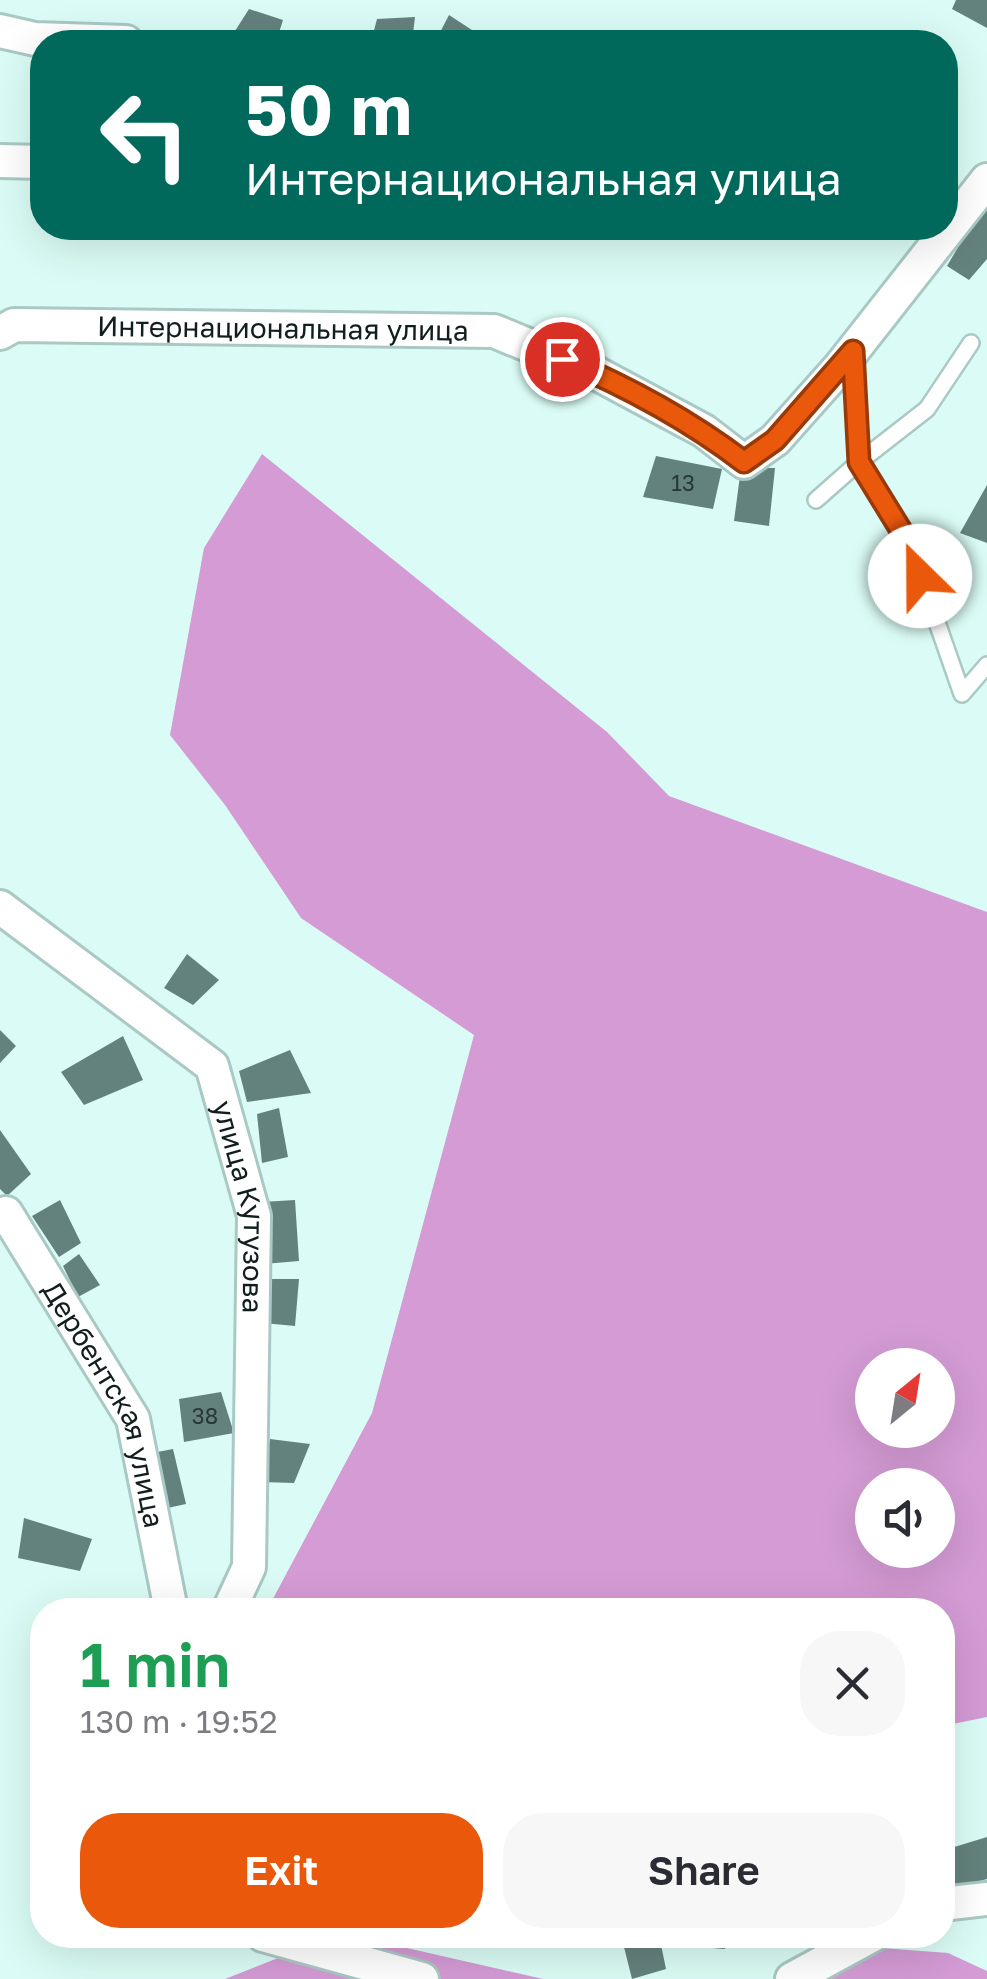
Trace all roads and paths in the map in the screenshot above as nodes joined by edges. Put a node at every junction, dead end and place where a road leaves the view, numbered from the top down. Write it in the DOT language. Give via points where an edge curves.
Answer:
graph roads {
  1 [pos="0,31"];
  2 [pos="30,38"];
  3 [pos="0,161"];
  4 [pos="30,162"];
  5 [pos="987,180"];
  6 [pos="958,217"];
  7 [pos="940,240"];
  8 [pos="7,329"];
  9 [pos="971,343"];
  10 [pos="853,351"];
  11 [pos="859,462"];
  12 [pos="816,500"];
  13 [pos="987,665"];
  14 [pos="0,907"];
  15 [pos="6,1213"];
  16 [pos="169,1598"];
  17 [pos="235,1598"];
  18 [pos="987,1899"];
  19 [pos="955,1903"];
  20 [pos="310,1948"];
  21 [pos="849,1948"];
  22 [pos="422,1979"];
  23 [pos="792,1979"];
  1 -- 2 [label="street"];
  3 -- 4 [label="street"];
  5 -- 6 [label="street, Интернациональная улица"];
  7 -- 10 [label="street, Интернациональная улица"];
  8 -- 10 [label="street, Интернациональная улица" via="494,331 596,373 704,431 744,462 775,440"];
  9 -- 11 [label="lane" via="927,409"];
  10 -- 11 [label="lane"];
  11 -- 12 [label="lane"];
  11 -- 13 [label="lane" via="910,545 962,694"];
  14 -- 17 [label="street, улица Кутузова" via="212,1066 254,1216 249,1568"];
  15 -- 16 [label="street, Дербентская улица" via="133,1418"];
  18 -- 19 [label="street"];
  20 -- 22 [label="street"];
  21 -- 23 [label="street"];
}
